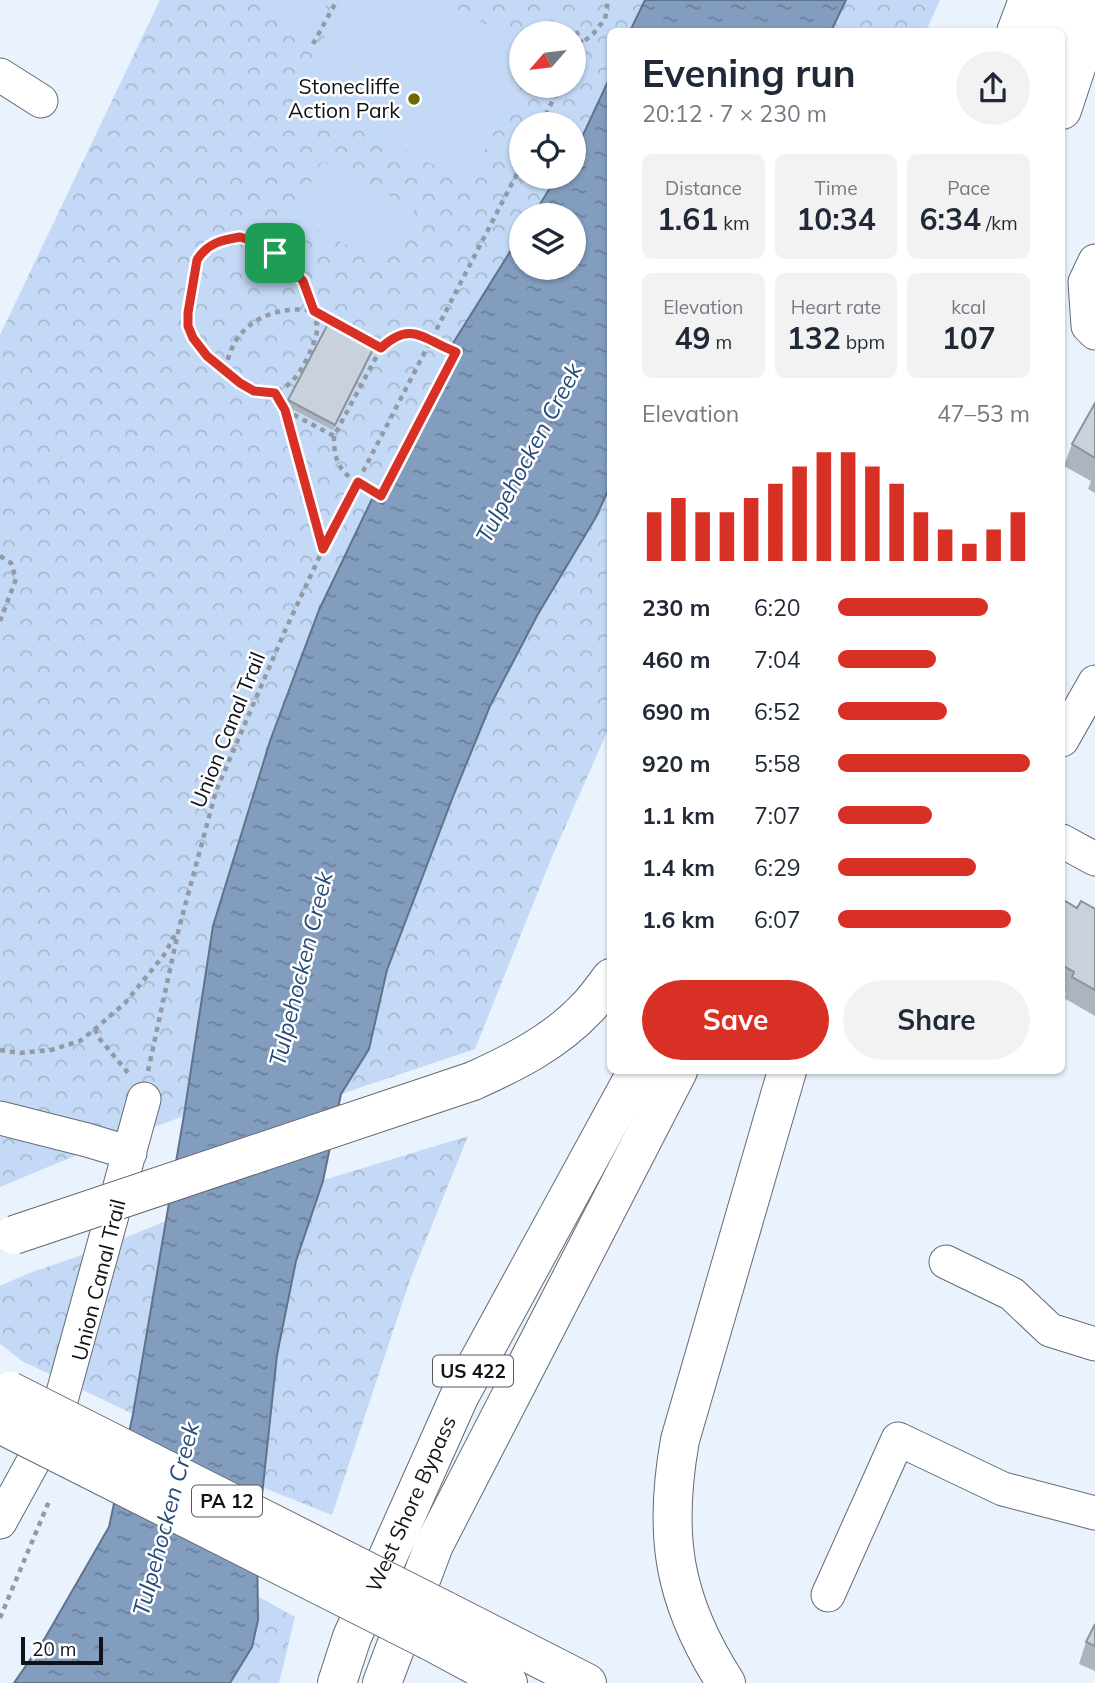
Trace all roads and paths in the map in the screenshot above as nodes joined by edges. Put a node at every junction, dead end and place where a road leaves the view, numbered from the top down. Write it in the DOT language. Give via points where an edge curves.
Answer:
graph roads {
  1 [pos="337,0"];
  2 [pos="608,0"];
  3 [pos="1028,0"];
  4 [pos="1063,0"];
  5 [pos="1095,10"];
  6 [pos="1018,28"];
  7 [pos="1054,28"];
  8 [pos="586,40"];
  9 [pos="313,44"];
  10 [pos="0,75"];
  11 [pos="41,101"];
  12 [pos="1065,101"];
  13 [pos="509,189"];
  14 [pos="1095,261"];
  15 [pos="314,311"];
  16 [pos="336,323"];
  17 [pos="1095,333"];
  18 [pos="431,339"];
  19 [pos="369,342"];
  20 [pos="381,348"];
  21 [pos="224,369"];
  22 [pos="275,393"];
  23 [pos="285,410"];
  24 [pos="334,436"];
  25 [pos="358,482"];
  26 [pos="323,549"];
  27 [pos="0,556"];
  28 [pos="0,621"];
  29 [pos="1095,682"];
  30 [pos="1065,735"];
  31 [pos="179,928"];
  32 [pos="607,983"];
  33 [pos="95,1029"];
  34 [pos="0,1050"];
  35 [pos="635,1074"];
  36 [pos="676,1074"];
  37 [pos="786,1074"];
  38 [pos="144,1099"];
  39 [pos="0,1118"];
  40 [pos="130,1153"];
  41 [pos="7,1237"];
  42 [pos="946,1262"];
  43 [pos="1095,1344"];
  44 [pos="3,1400"];
  45 [pos="51,1495"];
  46 [pos="1095,1513"];
  47 [pos="0,1522"];
  48 [pos="828,1595"];
  49 [pos="0,1618"];
  50 [pos="437,1626"];
  51 [pos="337,1683"];
  52 [pos="382,1683"];
  53 [pos="508,1683"];
  54 [pos="587,1683"];
  55 [pos="726,1683"];
  1 -- 9 [label="path"];
  2 -- 8 [label="path" via="605,19"];
  3 -- 6 [label="highway"];
  4 -- 7 [label="highway"];
  5 -- 12 [label="highway"];
  10 -- 11 [label="street"];
  13 -- 18 [label="path, Union Canal Trail"];
  14 -- 17 [label="street" via="1085,282 1088,326"];
  15 -- 16 [label="path"];
  15 -- 21 [label="path" via="284,310 260,318 235,341"];
  15 -- 21 [label="path" via="303,281 260,243 240,237 211,244 197,260 188,326 207,356"];
  15 -- 22 [label="path" via="317,332 301,371"];
  18 -- 20 [label="path" via="412,333 399,335"];
  18 -- 25 [label="path, Union Canal Trail"];
  18 -- 25 [label="path" via="456,352 381,496"];
  19 -- 20 [label="path"];
  20 -- 24 [label="path"];
  21 -- 22 [label="path" via="254,391"];
  22 -- 23 [label="path"];
  23 -- 24 [label="path"];
  23 -- 26 [label="path"];
  24 -- 25 [label="path" via="339,467"];
  25 -- 26 [label="path, Union Canal Trail"];
  26 -- 31 [label="path, Union Canal Trail" via="216,790"];
  27 -- 28 [label="path" via="11,562 16,579"];
  29 -- 30 [label="street"];
  31 -- 33 [label="path" via="164,955 125,1003"];
  31 -- 38 [label="path, Union Canal Trail"];
  32 -- 41 [label="highway, bridge" via="565,1029 536,1050 473,1081"];
  33 -- 34 [label="path" via="80,1041 51,1050"];
  33 -- 38 [label="path"];
  35 -- 51 [label="highway, West Shore Bypass / US 422" via="459,1397 352,1637"];
  36 -- 52 [label="highway, West Shore Bypass" via="434,1545"];
  37 -- 55 [label="highway" via="680,1440 671,1499 681,1590"];
  38 -- 40 [label="street"];
  39 -- 40 [label="street"];
  40 -- 47 [label="street" via="55,1422"];
  42 -- 43 [label="street" via="1013,1294 1050,1330"];
  44 -- 50 [label="highway, PA 12, bridge"];
  45 -- 49 [label="path"];
  46 -- 48 [label="street" via="1003,1489 898,1439"];
  50 -- 53 [label="highway, PA 12"];
  50 -- 54 [label="highway, PA 12"];
}
